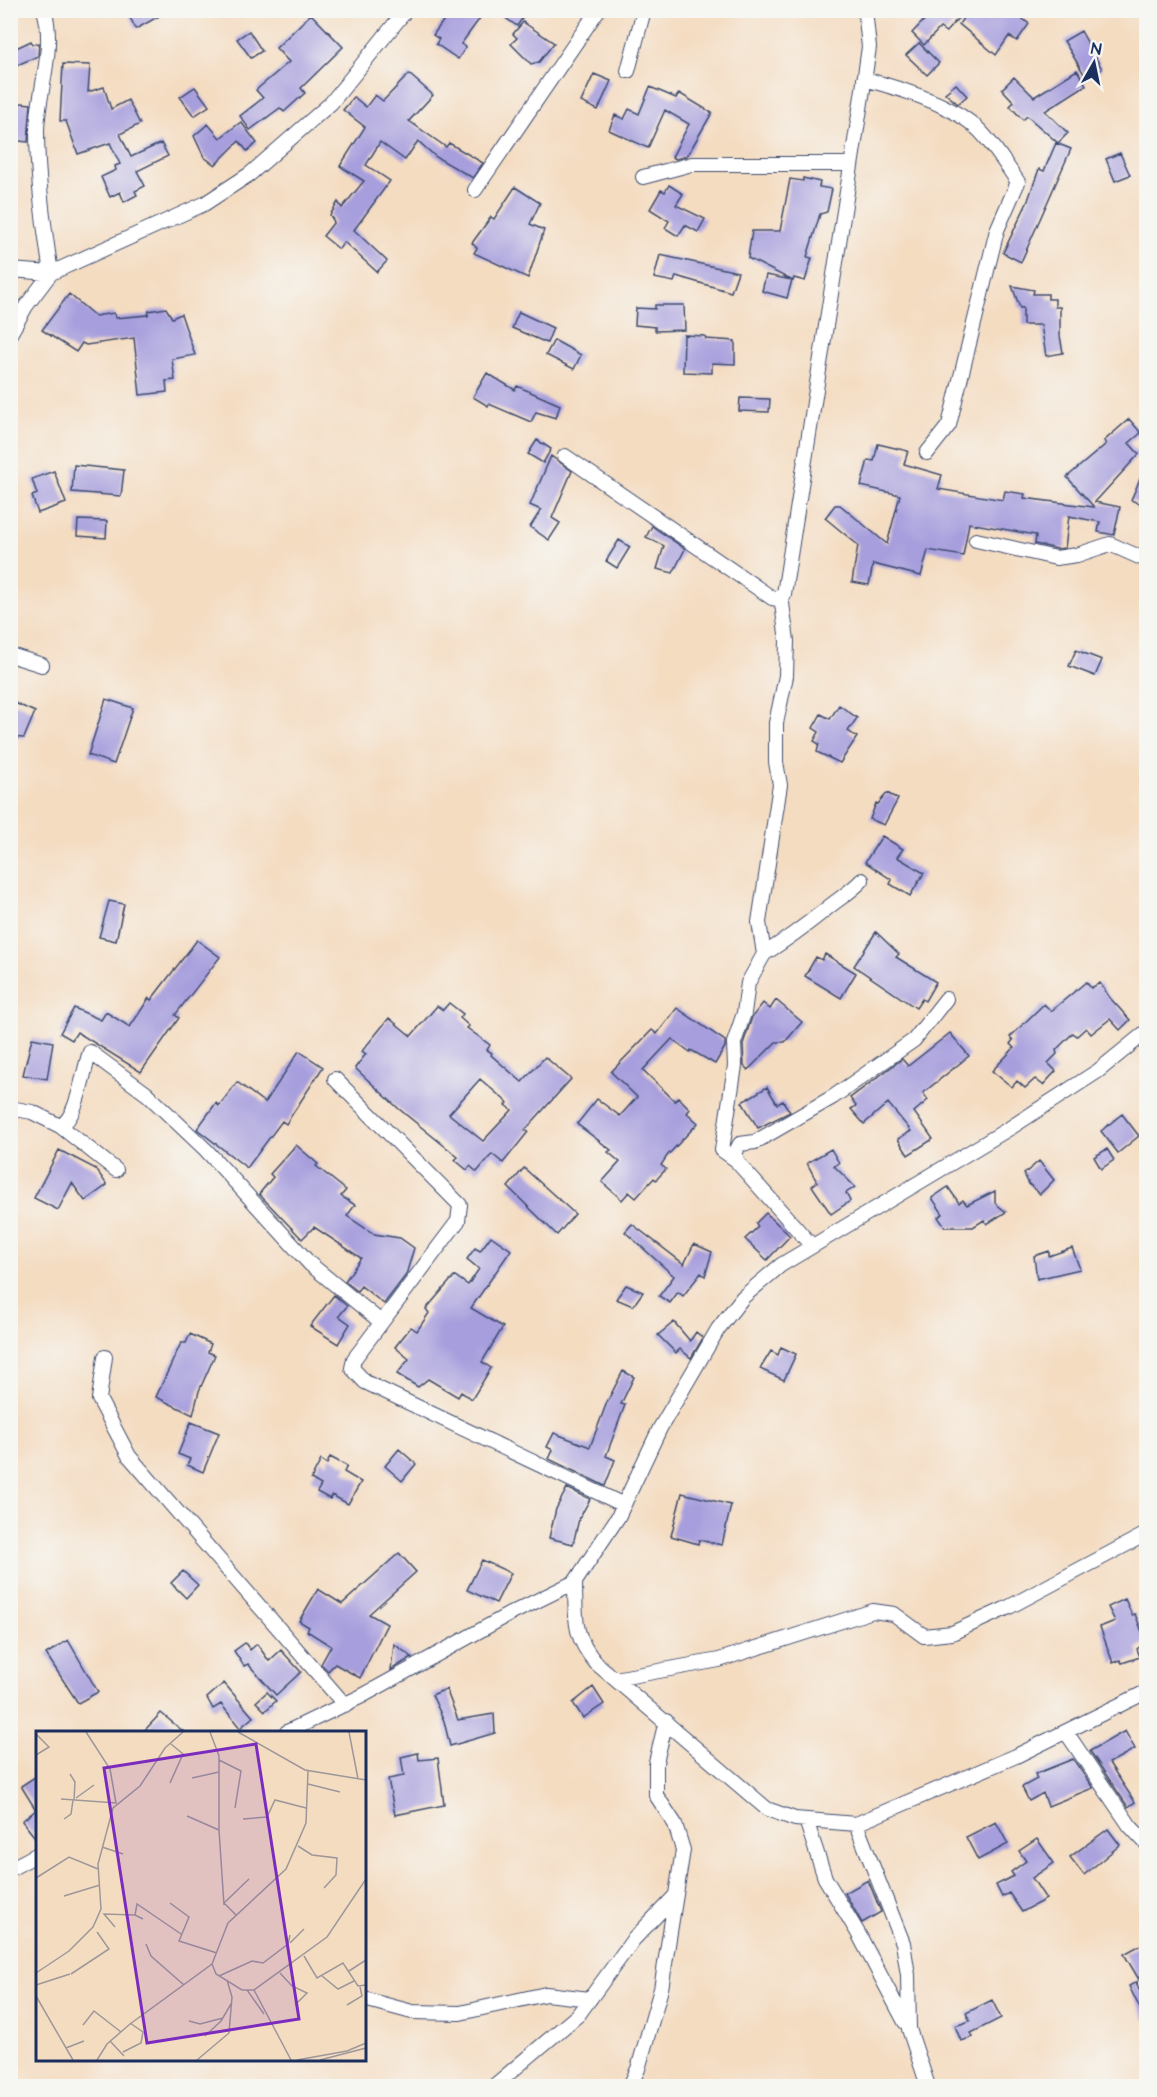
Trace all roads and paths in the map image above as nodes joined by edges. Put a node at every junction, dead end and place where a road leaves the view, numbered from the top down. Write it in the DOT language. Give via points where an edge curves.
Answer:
graph roads {
  1 [pos="44,10"];
  2 [pos="406,10"];
  3 [pos="598,10"];
  4 [pos="644,10"];
  5 [pos="865,10"];
  6 [pos="628,71"];
  7 [pos="864,79"];
  8 [pos="851,164"];
  9 [pos="643,177"];
  10 [pos="475,190"];
  11 [pos="10,270"];
  12 [pos="51,273"];
  13 [pos="10,334"];
  14 [pos="927,453"];
  15 [pos="565,456"];
  16 [pos="976,540"];
  17 [pos="1146,560"];
  18 [pos="781,596"];
  19 [pos="10,655"];
  20 [pos="42,665"];
  21 [pos="862,880"];
  22 [pos="764,954"];
  23 [pos="946,999"];
  24 [pos="1146,1032"];
  25 [pos="335,1079"];
  26 [pos="10,1108"];
  27 [pos="60,1126"];
  28 [pos="736,1160"];
  29 [pos="116,1170"];
  30 [pos="812,1246"];
  31 [pos="381,1322"];
  32 [pos="105,1357"];
  33 [pos="624,1504"];
  34 [pos="1146,1534"];
  35 [pos="575,1582"];
  36 [pos="615,1679"];
  37 [pos="1146,1692"];
  38 [pos="345,1705"];
  39 [pos="666,1721"];
  40 [pos="289,1731"];
  41 [pos="1066,1732"];
  42 [pos="807,1820"];
  43 [pos="856,1824"];
  44 [pos="1146,1843"];
  45 [pos="36,1855"];
  46 [pos="10,1869"];
  47 [pos="676,1895"];
  48 [pos="590,1999"];
  49 [pos="366,2000"];
  50 [pos="909,2030"];
  51 [pos="494,2086"];
  52 [pos="630,2086"];
  53 [pos="928,2086"];
  1 -- 12 [label="street" via="47,35 37,129 42,217"];
  2 -- 12 [label="street" via="331,103 250,174 204,204"];
  3 -- 10 [label="street"];
  4 -- 6 [label="street"];
  5 -- 7 [label="street" via="869,29"];
  7 -- 8 [label="street"];
  7 -- 14 [label="street" via="952,111 979,129 1018,182 997,231 949,425"];
  8 -- 9 [label="street" via="692,164"];
  8 -- 18 [label="street" via="788,585"];
  11 -- 12 [label="street"];
  12 -- 13 [label="street"];
  15 -- 18 [label="street" via="764,593 772,598"];
  16 -- 17 [label="street" via="1056,558 1110,544"];
  18 -- 22 [label="street" via="787,641 786,676 776,723 780,785 759,922"];
  19 -- 20 [label="street"];
  21 -- 22 [label="street" via="849,895"];
  22 -- 28 [label="street" via="747,983 744,1013 734,1043 735,1066 722,1150"];
  23 -- 28 [label="street" via="914,1040 833,1097 755,1142 740,1144"];
  24 -- 30 [label="street" via="1098,1071"];
  25 -- 31 [label="street" via="460,1205 458,1221"];
  26 -- 27 [label="street" via="32,1112"];
  27 -- 29 [label="street"];
  27 -- 31 [label="street" via="65,1124 77,1101 90,1052 147,1094 206,1150 310,1264"];
  28 -- 30 [label="street"];
  30 -- 33 [label="street" via="781,1265 751,1291 718,1329 660,1428"];
  31 -- 33 [label="street" via="354,1359 352,1368 365,1382"];
  32 -- 38 [label="street" via="99,1399 129,1456"];
  33 -- 35 [label="street"];
  34 -- 36 [label="street" via="1009,1608 952,1633 924,1636 894,1614 873,1611 719,1660"];
  35 -- 36 [label="street" via="576,1626 581,1646"];
  35 -- 38 [label="street"];
  36 -- 39 [label="street"];
  37 -- 41 [label="street"];
  38 -- 40 [label="street"];
  39 -- 42 [label="street" via="767,1809"];
  39 -- 47 [label="street" via="656,1762 656,1795 675,1824 683,1850"];
  41 -- 43 [label="street"];
  41 -- 44 [label="street" via="1130,1826"];
  42 -- 43 [label="street"];
  42 -- 50 [label="street" via="825,1878"];
  43 -- 50 [label="street" via="903,1943"];
  45 -- 46 [label="street"];
  47 -- 48 [label="street" via="633,1940"];
  47 -- 52 [label="street" via="661,1989 639,2069"];
  48 -- 49 [label="street" via="546,1994 460,2013 412,2012"];
  48 -- 51 [label="street" via="578,2015"];
  50 -- 53 [label="street"];
}
